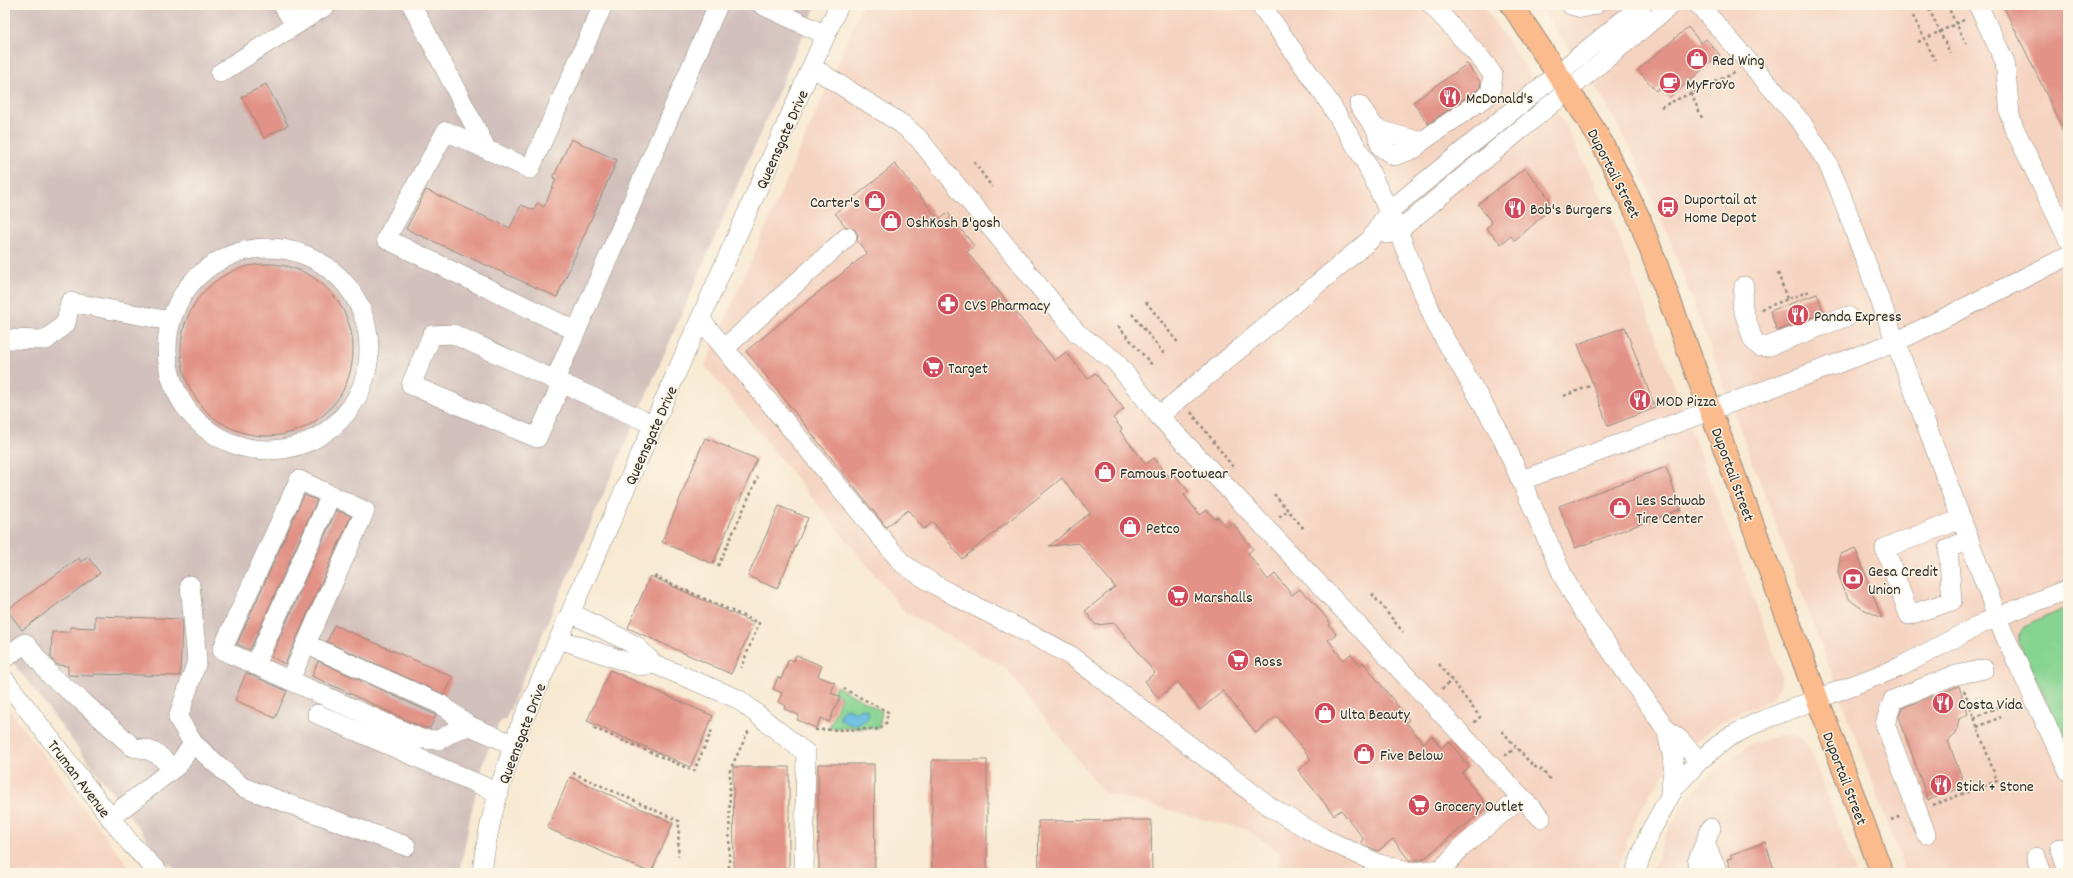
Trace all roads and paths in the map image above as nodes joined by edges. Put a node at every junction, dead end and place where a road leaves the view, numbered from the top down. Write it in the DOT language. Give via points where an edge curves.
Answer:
graph roads {
  1 [pos="283,5"];
  2 [pos="327,5"];
  3 [pos="412,5"];
  4 [pos="603,5"];
  5 [pos="718,5"];
  6 [pos="762,5"];
  7 [pos="839,5"];
  8 [pos="1260,5"];
  9 [pos="1432,5"];
  10 [pos="1512,5"];
  11 [pos="1571,5"];
  12 [pos="1595,5"];
  13 [pos="1642,5"];
  14 [pos="1671,5"];
  15 [pos="1699,5"];
  16 [pos="1947,5"];
  17 [pos="1929,8"];
  18 [pos="1979,9"];
  19 [pos="1913,16"];
  20 [pos="1956,24"];
  21 [pos="296,25"];
  22 [pos="1940,32"];
  23 [pos="826,35"];
  24 [pos="1925,39"];
  25 [pos="1918,42"];
  26 [pos="1966,44"];
  27 [pos="1950,53"];
  28 [pos="1935,60"];
  29 [pos="1751,65"];
  30 [pos="812,67"];
  31 [pos="220,73"];
  32 [pos="1563,81"];
  33 [pos="1691,93"];
  34 [pos="1359,105"];
  35 [pos="1661,107"];
  36 [pos="1702,118"];
  37 [pos="487,150"];
  38 [pos="974,162"];
  39 [pos="992,187"];
  40 [pos="1389,210"];
  41 [pos="1398,231"];
  42 [pos="847,237"];
  43 [pos="2068,239"];
  44 [pos="1370,240"];
  45 [pos="2068,256"];
  46 [pos="1778,273"];
  47 [pos="1744,286"];
  48 [pos="1810,291"];
  49 [pos="1788,299"];
  50 [pos="1146,302"];
  51 [pos="1755,311"];
  52 [pos="1132,314"];
  53 [pos="1848,316"];
  54 [pos="701,320"];
  55 [pos="170,321"];
  56 [pos="1118,326"];
  57 [pos="576,331"];
  58 [pos="5,339"];
  59 [pos="1896,342"];
  60 [pos="1179,344"];
  61 [pos="725,348"];
  62 [pos="1165,355"];
  63 [pos="1152,365"];
  64 [pos="558,381"];
  65 [pos="1590,386"];
  66 [pos="1564,396"];
  67 [pos="1189,410"];
  68 [pos="1711,410"];
  69 [pos="1159,416"];
  70 [pos="654,425"];
  71 [pos="1233,467"];
  72 [pos="758,477"];
  73 [pos="1522,480"];
  74 [pos="1274,494"];
  75 [pos="330,495"];
  76 [pos="1962,519"];
  77 [pos="1304,530"];
  78 [pos="1969,539"];
  79 [pos="718,566"];
  80 [pos="654,576"];
  81 [pos="190,584"];
  82 [pos="2068,589"];
  83 [pos="1372,594"];
  84 [pos="571,613"];
  85 [pos="1998,617"];
  86 [pos="1403,632"];
  87 [pos="559,639"];
  88 [pos="306,644"];
  89 [pos="5,658"];
  90 [pos="654,664"];
  91 [pos="1439,664"];
  92 [pos="255,665"];
  93 [pos="740,668"];
  94 [pos="1984,670"];
  95 [pos="5,680"];
  96 [pos="290,680"];
  97 [pos="1962,685"];
  98 [pos="844,689"];
  99 [pos="1816,700"];
  100 [pos="1998,707"];
  101 [pos="317,714"];
  102 [pos="2001,716"];
  103 [pos="1480,717"];
  104 [pos="1974,718"];
  105 [pos="752,722"];
  106 [pos="470,726"];
  107 [pos="1977,727"];
  108 [pos="594,728"];
  109 [pos="713,728"];
  110 [pos="1666,729"];
  111 [pos="816,730"];
  112 [pos="1502,731"];
  113 [pos="193,743"];
  114 [pos="514,745"];
  115 [pos="1699,761"];
  116 [pos="172,769"];
  117 [pos="2068,771"];
  118 [pos="573,773"];
  119 [pos="1551,781"];
  120 [pos="499,793"];
  121 [pos="1522,797"];
  122 [pos="1668,798"];
  123 [pos="1932,805"];
  124 [pos="110,818"];
  125 [pos="1541,818"];
  126 [pos="1926,834"];
  127 [pos="406,846"];
  128 [pos="2060,848"];
  129 [pos="678,856"];
  130 [pos="729,868"];
  131 [pos="1699,870"];
  132 [pos="1446,871"];
  133 [pos="2068,872"];
  134 [pos="158,873"];
  135 [pos="482,873"];
  136 [pos="804,873"];
  137 [pos="1635,873"];
  138 [pos="1718,873"];
  139 [pos="1882,873"];
  1 -- 21 [label="street"];
  2 -- 21 [label="street"];
  3 -- 37 [label="street"];
  4 -- 37 [label="street" via="530,170"];
  5 -- 57 [label="street"];
  6 -- 23 [label="street"];
  7 -- 23 [label="street, Queensgate Drive"];
  8 -- 40 [label="street" via="1331,105 1365,161"];
  9 -- 34 [label="street" via="1493,75 1490,94 1421,142 1376,129"];
  10 -- 32 [label="main road, Duportail Street"];
  11 -- 12 [label="street" via="1582,8"];
  13 -- 32 [label="street"];
  14 -- 32 [label="street"];
  15 -- 29 [label="street"];
  16 -- 20 [label="path"];
  17 -- 22 [label="path"];
  18 -- 20 [label="path"];
  18 -- 43 [label="street" via="2005,62 2010,114 2014,128"];
  19 -- 24 [label="path"];
  20 -- 22 [label="path"];
  20 -- 26 [label="path"];
  21 -- 31 [label="street"];
  22 -- 24 [label="path"];
  22 -- 27 [label="path"];
  23 -- 30 [label="street, Queensgate Drive"];
  24 -- 25 [label="path"];
  24 -- 28 [label="path"];
  29 -- 33 [label="path"];
  29 -- 59 [label="street" via="1802,123 1828,164"];
  30 -- 54 [label="street, Queensgate Drive"];
  30 -- 69 [label="street" via="902,124 918,138 1077,333 1115,360"];
  32 -- 40 [label="street"];
  32 -- 41 [label="street"];
  32 -- 68 [label="main road, Duportail Street" via="1603,145 1639,218"];
  33 -- 35 [label="path"];
  33 -- 36 [label="path"];
  37 -- 57 [label="street" via="446,131 386,240"];
  38 -- 39 [label="path"];
  40 -- 41 [label="street"];
  40 -- 44 [label="street"];
  41 -- 44 [label="street"];
  41 -- 73 [label="street" via="1436,324 1501,435"];
  42 -- 61 [label="street"];
  44 -- 69 [label="street"];
  45 -- 59 [label="street"];
  46 -- 49 [label="path"];
  47 -- 53 [label="street" via="1742,306 1753,340 1760,347 1769,346"];
  48 -- 49 [label="path"];
  49 -- 51 [label="path"];
  50 -- 60 [label="path"];
  52 -- 62 [label="path"];
  54 -- 61 [label="street"];
  54 -- 70 [label="street, Queensgate Drive"];
  55 -- 55 [label="street" via="166,356 175,390 194,420 222,440 235,444 255,450 290,449 323,435 348,412 364,380 369,346 363,314 342,281 324,265 296,251 264,248 233,254 205,269 184,292"];
  55 -- 58 [label="street" via="70,302 66,323 46,340"];
  56 -- 63 [label="path"];
  57 -- 64 [label="street"];
  59 -- 68 [label="street"];
  59 -- 76 [label="street"];
  61 -- 132 [label="street" via="902,562 925,579 1073,657 1272,808 1323,838 1379,864 1411,872"];
  64 -- 64 [label="street" via="453,334 432,335 412,385 537,438"];
  64 -- 70 [label="street"];
  65 -- 66 [label="path"];
  67 -- 71 [label="path"];
  68 -- 73 [label="street"];
  68 -- 99 [label="main road, Duportail Street"];
  69 -- 121 [label="street"];
  70 -- 84 [label="street, Queensgate Drive"];
  72 -- 79 [label="path"];
  73 -- 110 [label="street" via="1558,566 1581,608"];
  74 -- 77 [label="path"];
  75 -- 88 [label="street" via="364,511"];
  75 -- 92 [label="street"];
  75 -- 92 [label="street" via="299,480 222,650"];
  76 -- 78 [label="street"];
  76 -- 78 [label="street" via="1885,548 1909,615 1952,601 1948,549"];
  78 -- 85 [label="street"];
  80 -- 93 [label="path" via="759,623"];
  81 -- 113 [label="street" via="197,661 178,718"];
  82 -- 85 [label="street"];
  83 -- 86 [label="path"];
  84 -- 87 [label="street, Queensgate Drive"];
  84 -- 90 [label="street" via="635,645"];
  85 -- 99 [label="street" via="1904,665"];
  85 -- 117 [label="street"];
  87 -- 90 [label="street" via="639,666"];
  87 -- 114 [label="street, Queensgate Drive"];
  88 -- 96 [label="street"];
  88 -- 106 [label="street" via="440,704"];
  89 -- 116 [label="street" via="25,643 52,677 133,747 162,756"];
  90 -- 136 [label="street" via="738,699 806,753"];
  91 -- 103 [label="path"];
  92 -- 96 [label="street"];
  94 -- 126 [label="street" via="1952,676 1892,700 1885,724"];
  95 -- 124 [label="street, Truman Avenue"];
  96 -- 106 [label="street" via="421,739 439,740 456,730"];
  97 -- 104 [label="path"];
  98 -- 111 [label="path" via="888,712 886,723 880,730"];
  99 -- 115 [label="street" via="1741,730 1717,745"];
  99 -- 139 [label="main road, Duportail Street"];
  100 -- 104 [label="path"];
  101 -- 120 [label="street"];
  102 -- 107 [label="path"];
  104 -- 107 [label="path"];
  105 -- 130 [label="path" via="730,770"];
  106 -- 114 [label="street"];
  107 -- 123 [label="path" via="1997,781"];
  108 -- 109 [label="path" via="694,771"];
  110 -- 115 [label="street"];
  110 -- 122 [label="street" via="1674,764"];
  112 -- 119 [label="path" via="1533,766 1542,770"];
  113 -- 116 [label="street" via="178,765"];
  113 -- 127 [label="street" via="242,787"];
  114 -- 120 [label="street, Queensgate Drive"];
  115 -- 122 [label="street"];
  116 -- 124 [label="street"];
  118 -- 129 [label="path" via="679,821"];
  120 -- 135 [label="street, Queensgate Drive" via="485,843"];
  121 -- 125 [label="street"];
  121 -- 132 [label="street" via="1460,850"];
  122 -- 137 [label="street" via="1650,832"];
  124 -- 134 [label="street, Truman Avenue"];
  128 -- 133 [label="street"];
  131 -- 138 [label="street" via="1705,861 1708,836"];
}
